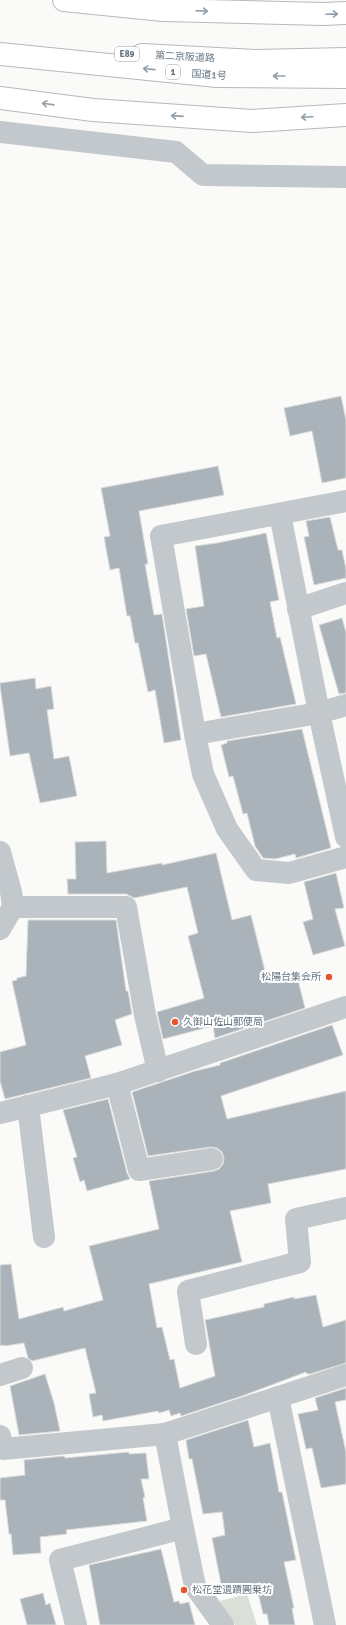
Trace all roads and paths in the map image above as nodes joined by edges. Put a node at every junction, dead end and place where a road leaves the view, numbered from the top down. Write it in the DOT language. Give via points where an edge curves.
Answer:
graph roads {
  1 [pos="64,0"];
  2 [pos="346,13"];
  3 [pos="0,40"];
  4 [pos="0,54"];
  5 [pos="346,59"];
  6 [pos="346,77"];
  7 [pos="0,98"];
  8 [pos="346,115"];
  9 [pos="0,132"];
  10 [pos="346,177"];
  11 [pos="346,501"];
  12 [pos="280,514"];
  13 [pos="346,593"];
  14 [pos="298,609"];
  15 [pos="346,705"];
  16 [pos="318,713"];
  17 [pos="195,734"];
  18 [pos="345,829"];
  19 [pos="0,852"];
  20 [pos="346,857"];
  21 [pos="13,907"];
  22 [pos="0,929"];
  23 [pos="346,1007"];
  24 [pos="158,1071"];
  25 [pos="117,1084"];
  26 [pos="28,1106"];
  27 [pos="0,1114"];
  28 [pos="212,1159"];
  29 [pos="346,1208"];
  30 [pos="44,1236"];
  31 [pos="196,1344"];
  32 [pos="22,1368"];
  33 [pos="0,1375"];
  34 [pos="346,1375"];
  35 [pos="278,1396"];
  36 [pos="165,1434"];
  37 [pos="0,1436"];
  38 [pos="183,1528"];
  39 [pos="76,1625"];
  40 [pos="223,1625"];
  41 [pos="325,1625"];
  1 -- 2 [label="highway, one-way" via="163,10"];
  3 -- 5 [label="highway, 第二京阪道路 / E89" via="107,52 255,61"];
  6 -- 4 [label="highway, 国道1号 / 1, one-way" via="217,76"];
  8 -- 7 [label="highway, one-way" via="252,121 93,110"];
  9 -- 10 [label="street" via="176,152 203,174"];
  11 -- 12 [label="street"];
  12 -- 14 [label="street"];
  12 -- 17 [label="street" via="161,536"];
  13 -- 14 [label="street"];
  14 -- 16 [label="street"];
  15 -- 16 [label="street"];
  16 -- 17 [label="street"];
  16 -- 18 [label="street"];
  17 -- 20 [label="street" via="203,774 227,829 256,870 289,873"];
  19 -- 21 [label="street"];
  21 -- 22 [label="street"];
  21 -- 24 [label="street" via="126,907 145,1015"];
  23 -- 24 [label="street"];
  24 -- 25 [label="street"];
  25 -- 26 [label="street"];
  25 -- 28 [label="street" via="139,1170"];
  26 -- 27 [label="street"];
  26 -- 30 [label="street"];
  29 -- 31 [label="street" via="296,1219 300,1262 188,1291"];
  32 -- 33 [label="street"];
  34 -- 35 [label="street"];
  35 -- 36 [label="street"];
  35 -- 41 [label="street"];
  36 -- 37 [label="street" via="3,1449"];
  36 -- 38 [label="street"];
  38 -- 39 [label="street" via="60,1560"];
  38 -- 40 [label="street" via="196,1586"];
}
